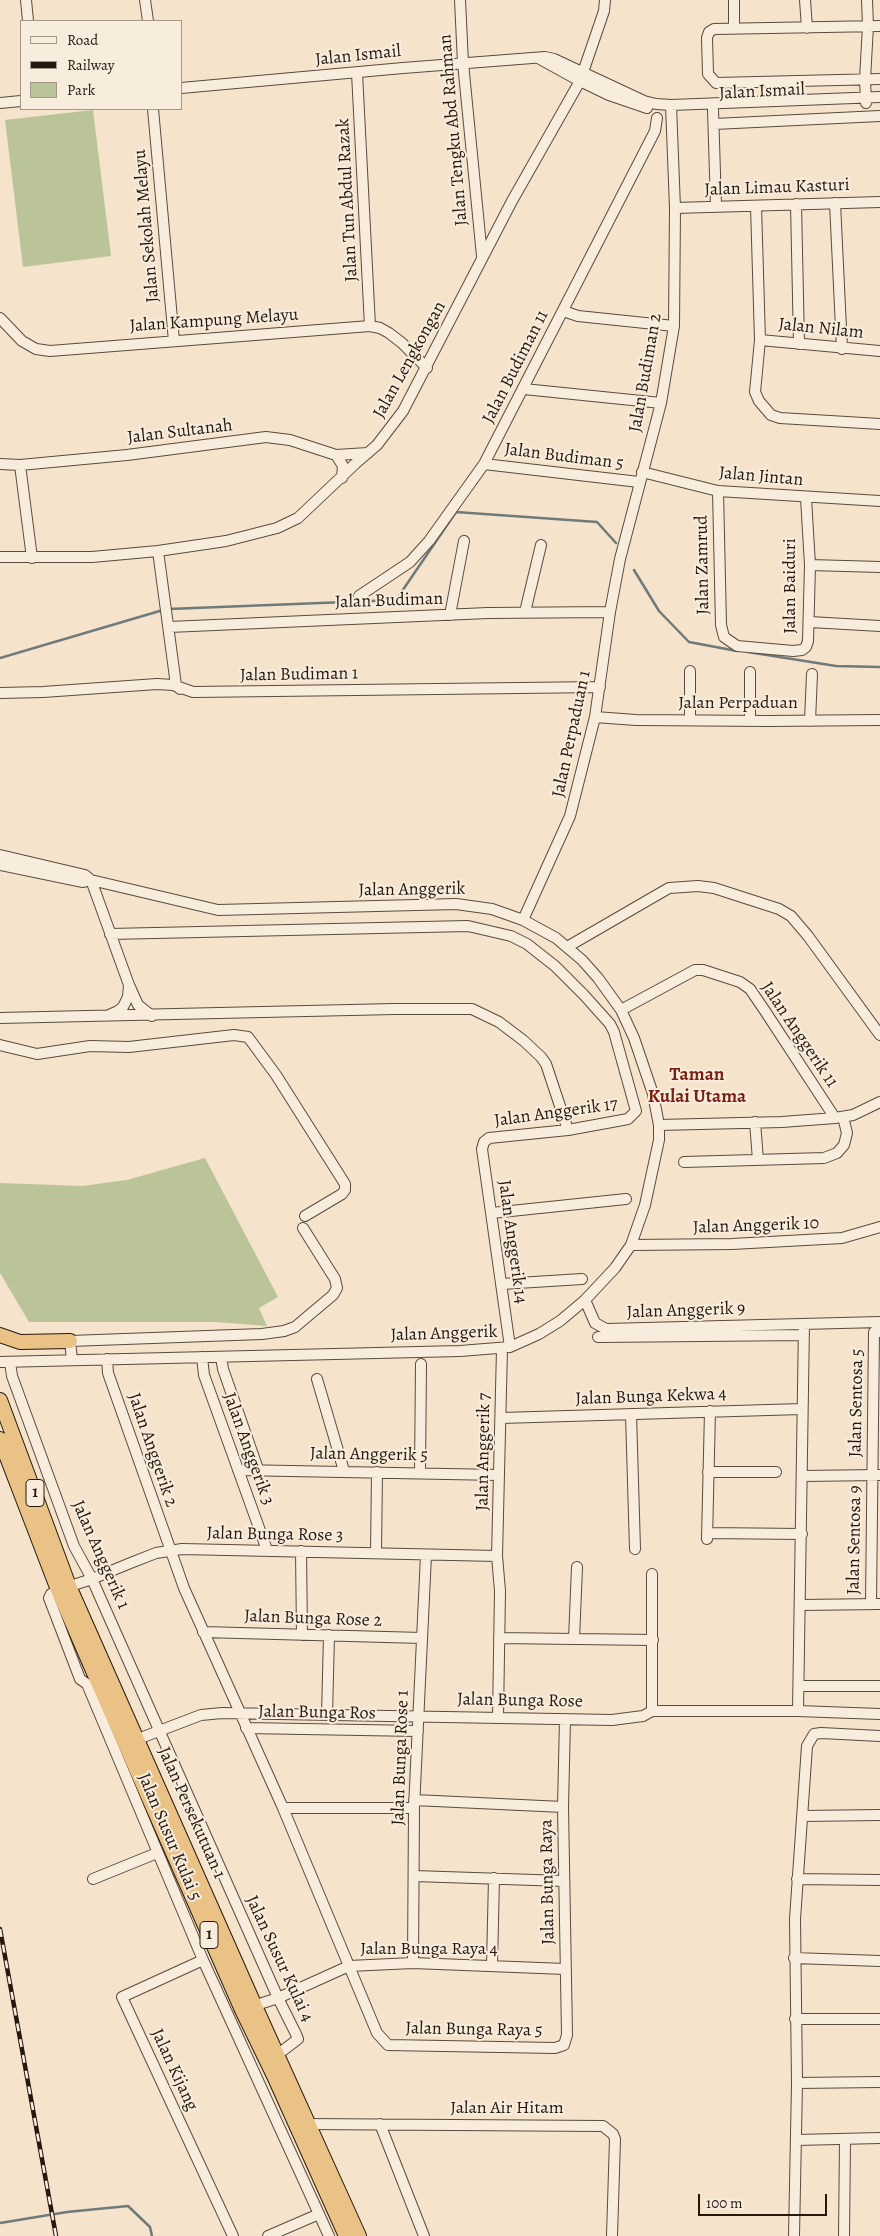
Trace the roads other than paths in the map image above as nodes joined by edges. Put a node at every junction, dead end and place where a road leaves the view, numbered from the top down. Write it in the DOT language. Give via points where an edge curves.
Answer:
graph roads {
  1 [pos="26,0"];
  2 [pos="145,0"];
  3 [pos="460,0"];
  4 [pos="605,0"];
  5 [pos="734,0"];
  6 [pos="805,0"];
  7 [pos="867,0"];
  8 [pos="28,20"];
  9 [pos="148,20"];
  10 [pos="868,26"];
  11 [pos="880,26"];
  12 [pos="807,28"];
  13 [pos="734,29"];
  14 [pos="463,63"];
  15 [pos="357,73"];
  16 [pos="581,77"];
  17 [pos="865,79"];
  18 [pos="880,79"];
  19 [pos="182,88"];
  20 [pos="880,97"];
  21 [pos="866,100"];
  22 [pos="20,101"];
  23 [pos="0,103"];
  24 [pos="880,103"];
  25 [pos="671,108"];
  26 [pos="153,110"];
  27 [pos="713,110"];
  28 [pos="880,116"];
  29 [pos="657,118"];
  30 [pos="714,124"];
  31 [pos="880,202"];
  32 [pos="835,203"];
  33 [pos="796,204"];
  34 [pos="716,206"];
  35 [pos="756,206"];
  36 [pos="674,208"];
  37 [pos="482,257"];
  38 [pos="563,311"];
  39 [pos="0,318"];
  40 [pos="370,326"];
  41 [pos="674,326"];
  42 [pos="760,340"];
  43 [pos="174,341"];
  44 [pos="799,344"];
  45 [pos="842,348"];
  46 [pos="880,351"];
  47 [pos="427,368"];
  48 [pos="524,389"];
  49 [pos="661,403"];
  50 [pos="880,424"];
  51 [pos="368,453"];
  52 [pos="336,455"];
  53 [pos="0,464"];
  54 [pos="484,464"];
  55 [pos="20,465"];
  56 [pos="640,477"];
  57 [pos="342,478"];
  58 [pos="718,491"];
  59 [pos="806,498"];
  60 [pos="880,501"];
  61 [pos="464,541"];
  62 [pos="541,545"];
  63 [pos="623,546"];
  64 [pos="158,551"];
  65 [pos="0,556"];
  66 [pos="32,558"];
  67 [pos="810,565"];
  68 [pos="880,567"];
  69 [pos="359,596"];
  70 [pos="525,612"];
  71 [pos="610,612"];
  72 [pos="450,615"];
  73 [pos="168,622"];
  74 [pos="810,622"];
  75 [pos="880,626"];
  76 [pos="724,637"];
  77 [pos="690,671"];
  78 [pos="750,672"];
  79 [pos="812,674"];
  80 [pos="600,687"];
  81 [pos="180,689"];
  82 [pos="0,693"];
  83 [pos="595,717"];
  84 [pos="690,720"];
  85 [pos="880,720"];
  86 [pos="750,721"];
  87 [pos="810,721"];
  88 [pos="0,856"];
  89 [pos="0,865"];
  90 [pos="91,880"];
  91 [pos="523,920"];
  92 [pos="110,934"];
  93 [pos="567,947"];
  94 [pos="129,985"];
  95 [pos="621,1010"];
  96 [pos="153,1016"];
  97 [pos="101,1017"];
  98 [pos="0,1018"];
  99 [pos="880,1035"];
  100 [pos="0,1045"];
  101 [pos="880,1102"];
  102 [pos="839,1117"];
  103 [pos="755,1122"];
  104 [pos="658,1125"];
  105 [pos="568,1130"];
  106 [pos="484,1142"];
  107 [pos="758,1160"];
  108 [pos="684,1162"];
  109 [pos="626,1199"];
  110 [pos="492,1212"];
  111 [pos="305,1216"];
  112 [pos="880,1227"];
  113 [pos="303,1228"];
  114 [pos="631,1245"];
  115 [pos="582,1279"];
  116 [pos="502,1284"];
  117 [pos="585,1300"];
  118 [pos="878,1325"];
  119 [pos="804,1329"];
  120 [pos="0,1335"];
  121 [pos="598,1337"];
  122 [pos="70,1341"];
  123 [pos="506,1348"];
  124 [pos="202,1357"];
  125 [pos="221,1357"];
  126 [pos="107,1359"];
  127 [pos="72,1360"];
  128 [pos="5,1362"];
  129 [pos="420,1364"];
  130 [pos="317,1378"];
  131 [pos="0,1400"];
  132 [pos="802,1408"];
  133 [pos="710,1412"];
  134 [pos="631,1414"];
  135 [pos="501,1418"];
  136 [pos="0,1439"];
  137 [pos="258,1469"];
  138 [pos="238,1470"];
  139 [pos="344,1471"];
  140 [pos="377,1472"];
  141 [pos="708,1472"];
  142 [pos="776,1472"];
  143 [pos="420,1473"];
  144 [pos="499,1475"];
  145 [pos="876,1475"];
  146 [pos="802,1476"];
  147 [pos="802,1534"];
  148 [pos="635,1549"];
  149 [pos="267,1550"];
  150 [pos="170,1551"];
  151 [pos="301,1552"];
  152 [pos="376,1553"];
  153 [pos="426,1555"];
  154 [pos="498,1556"];
  155 [pos="577,1567"];
  156 [pos="652,1574"];
  157 [pos="92,1579"];
  158 [pos="64,1588"];
  159 [pos="875,1604"];
  160 [pos="801,1605"];
  161 [pos="203,1632"];
  162 [pos="302,1635"];
  163 [pos="329,1635"];
  164 [pos="422,1638"];
  165 [pos="499,1638"];
  166 [pos="574,1639"];
  167 [pos="653,1640"];
  168 [pos="97,1679"];
  169 [pos="800,1686"];
  170 [pos="880,1686"];
  171 [pos="652,1711"];
  172 [pos="798,1711"];
  173 [pos="880,1714"];
  174 [pos="240,1715"];
  175 [pos="327,1715"];
  176 [pos="419,1716"];
  177 [pos="498,1717"];
  178 [pos="565,1718"];
  179 [pos="246,1728"];
  180 [pos="159,1731"];
  181 [pos="418,1731"];
  182 [pos="880,1736"];
  183 [pos="138,1739"];
  184 [pos="125,1744"];
  185 [pos="414,1804"];
  186 [pos="563,1807"];
  187 [pos="283,1808"];
  188 [pos="880,1815"];
  189 [pos="802,1816"];
  190 [pos="157,1853"];
  191 [pos="414,1876"];
  192 [pos="494,1878"];
  193 [pos="93,1879"];
  194 [pos="796,1879"];
  195 [pos="880,1880"];
  196 [pos="564,1881"];
  197 [pos="794,1958"];
  198 [pos="203,1960"];
  199 [pos="880,1961"];
  200 [pos="413,1963"];
  201 [pos="492,1965"];
  202 [pos="349,1966"];
  203 [pos="565,1969"];
  204 [pos="278,1998"];
  205 [pos="248,2008"];
  206 [pos="880,2019"];
  207 [pos="796,2020"];
  208 [pos="564,2045"];
  209 [pos="277,2055"];
  210 [pos="880,2082"];
  211 [pos="797,2084"];
  212 [pos="302,2124"];
  213 [pos="380,2124"];
  214 [pos="880,2138"];
  215 [pos="845,2139"];
  216 [pos="796,2140"];
  217 [pos="320,2214"];
  218 [pos="233,2236"];
  219 [pos="268,2236"];
  220 [pos="329,2236"];
  221 [pos="346,2236"];
  222 [pos="359,2236"];
  223 [pos="424,2236"];
  224 [pos="612,2236"];
  225 [pos="794,2236"];
  226 [pos="844,2236"];
  1 -- 8 [label="street"];
  2 -- 9 [label="street"];
  3 -- 14 [label="street, Jalan Tengku Abd Rahman"];
  4 -- 16 [label="street, Jalan Lengkongan"];
  5 -- 13 [label="street"];
  6 -- 12 [label="street"];
  7 -- 10 [label="street"];
  10 -- 11 [label="street"];
  10 -- 12 [label="street"];
  10 -- 17 [label="street"];
  12 -- 13 [label="street"];
  13 -- 17 [label="street" via="714,29 707,38 708,74 716,83"];
  14 -- 15 [label="street, Jalan Ismail"];
  14 -- 16 [label="street, Jalan Ismail" via="537,57"];
  14 -- 37 [label="street, Jalan Tengku Abd Rahman"];
  15 -- 19 [label="street, Jalan Ismail"];
  15 -- 40 [label="street, Jalan Tun Abdul Razak"];
  16 -- 25 [label="street, Jalan Ismail" via="636,105 659,111"];
  16 -- 37 [label="street, Jalan Lengkongan"];
  17 -- 18 [label="street"];
  17 -- 21 [label="street"];
  20 -- 21 [label="street, Jalan Ismail"];
  21 -- 24 [label="street, Jalan Ismail"];
  21 -- 25 [label="street, Jalan Ismail"];
  21 -- 27 [label="street, Jalan Ismail"];
  22 -- 23 [label="street"];
  25 -- 27 [label="street, Jalan Ismail"];
  25 -- 36 [label="street, Jalan Budiman 2"];
  26 -- 43 [label="street, Jalan Sekolah Melayu"];
  27 -- 30 [label="street"];
  28 -- 30 [label="street"];
  29 -- 38 [label="street, Jalan Budiman 11" via="655,131"];
  30 -- 34 [label="street"];
  31 -- 32 [label="street, Jalan Limau Kasturi"];
  32 -- 33 [label="street, Jalan Limau Kasturi"];
  32 -- 45 [label="street"];
  33 -- 35 [label="street, Jalan Limau Kasturi"];
  33 -- 44 [label="street"];
  34 -- 35 [label="street, Jalan Limau Kasturi"];
  34 -- 36 [label="street, Jalan Limau Kasturi"];
  35 -- 42 [label="street"];
  36 -- 41 [label="street, Jalan Budiman 2"];
  37 -- 47 [label="street, Jalan Lengkongan"];
  38 -- 41 [label="street" via="578,316"];
  38 -- 48 [label="street, Jalan Budiman 11"];
  39 -- 43 [label="street, Jalan Kampung Melayu" via="22,341 36,349"];
  40 -- 43 [label="street, Jalan Kampung Melayu"];
  40 -- 47 [label="street, Jalan Kampung Melayu" via="389,333"];
  41 -- 49 [label="street, Jalan Budiman 2"];
  42 -- 44 [label="street, Jalan Nilam"];
  42 -- 50 [label="street" via="755,392 771,415"];
  44 -- 45 [label="street, Jalan Nilam"];
  45 -- 46 [label="street, Jalan Nilam"];
  47 -- 51 [label="street, Jalan Lengkongan" via="385,438"];
  48 -- 49 [label="street"];
  48 -- 54 [label="street, Jalan Budiman 11"];
  49 -- 56 [label="street, Jalan Budiman 2"];
  51 -- 52 [label="street"];
  51 -- 57 [label="street, Jalan Lengkongan"];
  52 -- 55 [label="street, Jalan Sultanah" via="290,440 266,438"];
  52 -- 57 [label="street" via="343,466"];
  53 -- 55 [label="street, Jalan Sultanah"];
  54 -- 56 [label="street, Jalan Budiman 5"];
  54 -- 69 [label="street, Jalan Budiman 11" via="429,541 410,562"];
  55 -- 66 [label="street"];
  56 -- 58 [label="street, Jalan Jintan"];
  56 -- 63 [label="street, Jalan Budiman 2"];
  57 -- 64 [label="street, Jalan Lengkongan" via="298,518 277,528 226,542"];
  58 -- 59 [label="street, Jalan Jintan"];
  58 -- 76 [label="street, Jalan Zamrud" via="721,625"];
  59 -- 60 [label="street, Jalan Jintan"];
  59 -- 67 [label="street, Jalan Baiduri"];
  61 -- 72 [label="street"];
  62 -- 70 [label="street"];
  63 -- 71 [label="street, Jalan Perpaduan 1"];
  64 -- 66 [label="street, Jalan Lengkongan"];
  64 -- 73 [label="street"];
  65 -- 66 [label="street, Jalan Lengkongan"];
  67 -- 68 [label="street"];
  67 -- 74 [label="street, Jalan Baiduri"];
  70 -- 71 [label="street, Jalan Budiman"];
  70 -- 72 [label="street, Jalan Budiman"];
  71 -- 80 [label="street, Jalan Perpaduan 1"];
  72 -- 73 [label="street, Jalan Budiman"];
  73 -- 81 [label="street" via="176,685"];
  74 -- 75 [label="street"];
  74 -- 76 [label="street, Jalan Baiduri" via="806,647 793,652 737,646"];
  77 -- 84 [label="street"];
  78 -- 86 [label="street"];
  79 -- 87 [label="street"];
  80 -- 81 [label="street, Jalan Budiman 1" via="193,692"];
  80 -- 83 [label="street, Jalan Perpaduan 1"];
  81 -- 82 [label="street, Jalan Budiman 1" via="157,684"];
  83 -- 84 [label="street, Jalan Perpaduan"];
  83 -- 91 [label="street, Jalan Perpaduan 1" via="570,816"];
  84 -- 86 [label="street, Jalan Perpaduan"];
  85 -- 87 [label="street, Jalan Perpaduan"];
  86 -- 87 [label="street, Jalan Perpaduan"];
  88 -- 90 [label="street, Jalan Anggerik" via="85,875"];
  89 -- 90 [label="street, Jalan Anggerik" via="83,882"];
  90 -- 91 [label="street, Jalan Anggerik" via="218,910 456,904 492,909"];
  90 -- 92 [label="street"];
  91 -- 93 [label="street, Jalan Anggerik"];
  92 -- 94 [label="street"];
  92 -- 105 [label="street, Jalan Anggerik 17" via="468,926 518,939 555,966 610,1024 634,1098 636,1111 628,1119"];
  93 -- 95 [label="street, Jalan Anggerik" via="598,978"];
  93 -- 99 [label="street" via="668,888 714,888 791,916"];
  94 -- 96 [label="street" via="138,1006"];
  94 -- 97 [label="street" via="123,1007"];
  95 -- 102 [label="street, Jalan Anggerik 11" via="695,970 740,982 750,989"];
  95 -- 104 [label="street, Jalan Anggerik" via="646,1070"];
  96 -- 97 [label="street"];
  96 -- 105 [label="street" via="472,1009 499,1022 541,1057"];
  97 -- 98 [label="street"];
  100 -- 111 [label="street" via="37,1054 90,1046 129,1047 234,1035 248,1037 345,1184 342,1194"];
  101 -- 102 [label="street" via="853,1116"];
  102 -- 103 [label="street"];
  102 -- 107 [label="street, Jalan Anggerik 11" via="846,1139 837,1153 824,1158"];
  103 -- 104 [label="street"];
  103 -- 107 [label="street"];
  104 -- 114 [label="street, Jalan Anggerik" via="657,1156"];
  105 -- 106 [label="street, Jalan Anggerik 17" via="489,1138"];
  106 -- 110 [label="street, Jalan Anggerik 14" via="482,1149"];
  107 -- 108 [label="street, Jalan Anggerik 11"];
  109 -- 110 [label="street"];
  110 -- 116 [label="street, Jalan Anggerik 14"];
  112 -- 114 [label="street, Jalan Anggerik 10" via="842,1238"];
  113 -- 122 [label="street" via="335,1279 337,1288 333,1295 295,1326 262,1334"];
  114 -- 117 [label="street, Jalan Anggerik"];
  115 -- 116 [label="street"];
  116 -- 123 [label="street, Jalan Anggerik 14"];
  117 -- 119 [label="street, Jalan Anggerik 9" via="595,1323 606,1329"];
  117 -- 123 [label="street, Jalan Anggerik" via="539,1334"];
  118 -- 119 [label="street"];
  118 -- 145 [label="street, Jalan Sentosa 5"];
  119 -- 121 [label="street"];
  119 -- 132 [label="street"];
  120 -- 122 [label="highway" via="20,1342"];
  122 -- 127 [label="street"];
  123 -- 125 [label="street, Jalan Anggerik"];
  123 -- 135 [label="street, Jalan Anggerik 7"];
  124 -- 125 [label="street, Jalan Anggerik"];
  124 -- 126 [label="street, Jalan Anggerik"];
  124 -- 138 [label="street, Jalan Anggerik 3" via="204,1375"];
  125 -- 137 [label="street" via="222,1370"];
  126 -- 127 [label="street, Jalan Anggerik"];
  126 -- 150 [label="street, Jalan Anggerik 2" via="108,1373"];
  127 -- 128 [label="street, Jalan Anggerik"];
  128 -- 157 [label="street, Jalan Anggerik 1" via="74,1546"];
  129 -- 143 [label="street"];
  130 -- 139 [label="street"];
  131 -- 158 [label="highway, Jalan Persekutuan 1 / 1"];
  132 -- 133 [label="street, Jalan Bunga Kekwa 4"];
  132 -- 146 [label="street"];
  133 -- 134 [label="street, Jalan Bunga Kekwa 4"];
  133 -- 141 [label="street"];
  134 -- 135 [label="street, Jalan Bunga Kekwa 4"];
  134 -- 148 [label="street"];
  135 -- 144 [label="street, Jalan Anggerik 7"];
  136 -- 158 [label="highway, Jalan Persekutuan 1 / 1"];
  137 -- 138 [label="street, Jalan Anggerik 5"];
  137 -- 139 [label="street, Jalan Anggerik 5"];
  138 -- 149 [label="street, Jalan Anggerik 3"];
  139 -- 140 [label="street, Jalan Anggerik 5"];
  140 -- 143 [label="street, Jalan Anggerik 5"];
  140 -- 152 [label="street"];
  141 -- 142 [label="street"];
  141 -- 147 [label="street" via="707,1536"];
  143 -- 144 [label="street, Jalan Anggerik 5"];
  144 -- 154 [label="street, Jalan Anggerik 7"];
  145 -- 146 [label="street"];
  145 -- 159 [label="street, Jalan Sentosa 9"];
  146 -- 147 [label="street"];
  147 -- 160 [label="street"];
  149 -- 150 [label="street, Jalan Bunga Rose 3"];
  149 -- 151 [label="street, Jalan Bunga Rose 3"];
  150 -- 157 [label="street, Jalan Bunga Rose 3"];
  150 -- 161 [label="street"];
  151 -- 152 [label="street, Jalan Bunga Rose 3"];
  151 -- 162 [label="street"];
  152 -- 153 [label="street, Jalan Bunga Rose 3"];
  153 -- 154 [label="street, Jalan Bunga Rose 3"];
  153 -- 164 [label="street, Jalan Bunga Rose 1"];
  154 -- 165 [label="street, Jalan Anggerik 7"];
  155 -- 166 [label="street"];
  156 -- 167 [label="street"];
  157 -- 158 [label="street, Jalan Bunga Rose 3"];
  157 -- 180 [label="street, Jalan Anggerik 1"];
  158 -- 168 [label="highway, Jalan Persekutuan 1 / 1"];
  158 -- 168 [label="street, Jalan Susur Kulai 5" via="52,1594 50,1603 80,1679"];
  159 -- 160 [label="street"];
  160 -- 169 [label="street"];
  161 -- 162 [label="street, Jalan Bunga Rose 2"];
  161 -- 174 [label="street"];
  162 -- 163 [label="street, Jalan Bunga Rose 2"];
  163 -- 164 [label="street, Jalan Bunga Rose 2"];
  163 -- 175 [label="street"];
  164 -- 176 [label="street, Jalan Bunga Rose 1"];
  165 -- 166 [label="street"];
  165 -- 177 [label="street, Jalan Anggerik 7"];
  166 -- 167 [label="street"];
  167 -- 171 [label="street"];
  168 -- 183 [label="highway, Jalan Persekutuan 1 / 1"];
  168 -- 184 [label="highway, Jalan Persekutuan 1 / 1"];
  168 -- 190 [label="street, Jalan Susur Kulai 5"];
  169 -- 170 [label="street"];
  169 -- 172 [label="street"];
  171 -- 172 [label="street, Jalan Bunga Rose"];
  171 -- 178 [label="street, Jalan Bunga Rose" via="643,1716 612,1720"];
  172 -- 173 [label="street, Jalan Bunga Rose"];
  174 -- 175 [label="street, Jalan Bunga Rose"];
  174 -- 179 [label="street"];
  174 -- 180 [label="street, Jalan Bunga Rose" via="201,1715"];
  175 -- 176 [label="street, Jalan Bunga Rose"];
  176 -- 177 [label="street, Jalan Bunga Rose"];
  176 -- 181 [label="street, Jalan Bunga Rose 1"];
  177 -- 178 [label="street, Jalan Bunga Rose"];
  178 -- 186 [label="street, Jalan Bunga Raya"];
  179 -- 181 [label="street, Jalan Bunga Ros"];
  179 -- 187 [label="street"];
  180 -- 183 [label="street, Jalan Bunga Rose"];
  180 -- 204 [label="street, Jalan Susur Kulai 4"];
  181 -- 185 [label="street, Jalan Bunga Rose 1"];
  182 -- 189 [label="street" via="822,1733 811,1737 807,1746"];
  183 -- 184 [label="street, Jalan Bunga Rose"];
  183 -- 205 [label="highway, Jalan Persekutuan 1 / 1"];
  184 -- 205 [label="highway, Jalan Persekutuan 1 / 1"];
  185 -- 186 [label="street"];
  185 -- 187 [label="street"];
  185 -- 191 [label="street, Jalan Bunga Rose 1"];
  186 -- 196 [label="street, Jalan Bunga Raya"];
  187 -- 202 [label="street"];
  188 -- 189 [label="street"];
  189 -- 194 [label="street"];
  190 -- 193 [label="street"];
  190 -- 198 [label="street, Jalan Susur Kulai 5"];
  191 -- 192 [label="street"];
  191 -- 200 [label="street, Jalan Bunga Rose 1"];
  192 -- 196 [label="street"];
  192 -- 201 [label="street"];
  194 -- 195 [label="street"];
  194 -- 197 [label="street"];
  196 -- 203 [label="street, Jalan Bunga Raya"];
  197 -- 199 [label="street"];
  197 -- 207 [label="street"];
  198 -- 217 [label="street, Jalan Susur Kulai 5"];
  198 -- 218 [label="street, Jalan Kijang" via="122,1997"];
  200 -- 201 [label="street, Jalan Bunga Raya 4"];
  200 -- 202 [label="street, Jalan Bunga Raya 4"];
  201 -- 203 [label="street, Jalan Bunga Raya 4"];
  202 -- 204 [label="street, Jalan Bunga Raya 4"];
  202 -- 208 [label="street, Jalan Bunga Raya 5" via="377,2033 384,2042 392,2045 555,2048"];
  203 -- 208 [label="street, Jalan Bunga Raya" via="567,2035"];
  204 -- 205 [label="street, Jalan Bunga Raya 4"];
  204 -- 209 [label="street, Jalan Susur Kulai 4" via="298,2040"];
  205 -- 209 [label="highway, Jalan Persekutuan 1 / 1"];
  205 -- 212 [label="highway, Jalan Persekutuan 1 / 1"];
  206 -- 207 [label="street"];
  207 -- 211 [label="street"];
  209 -- 212 [label="highway, Jalan Persekutuan 1 / 1"];
  210 -- 211 [label="street"];
  211 -- 216 [label="street"];
  212 -- 213 [label="street, Jalan Air Hitam"];
  212 -- 221 [label="highway, Jalan Persekutuan 1 / 1"];
  212 -- 222 [label="highway, Jalan Persekutuan 1 / 1"];
  213 -- 223 [label="street"];
  213 -- 224 [label="street, Jalan Air Hitam" via="604,2126 615,2139"];
  214 -- 215 [label="street"];
  215 -- 216 [label="street"];
  215 -- 226 [label="street"];
  216 -- 225 [label="street"];
  217 -- 219 [label="street"];
  217 -- 220 [label="street, Jalan Susur Kulai 5"];
}
